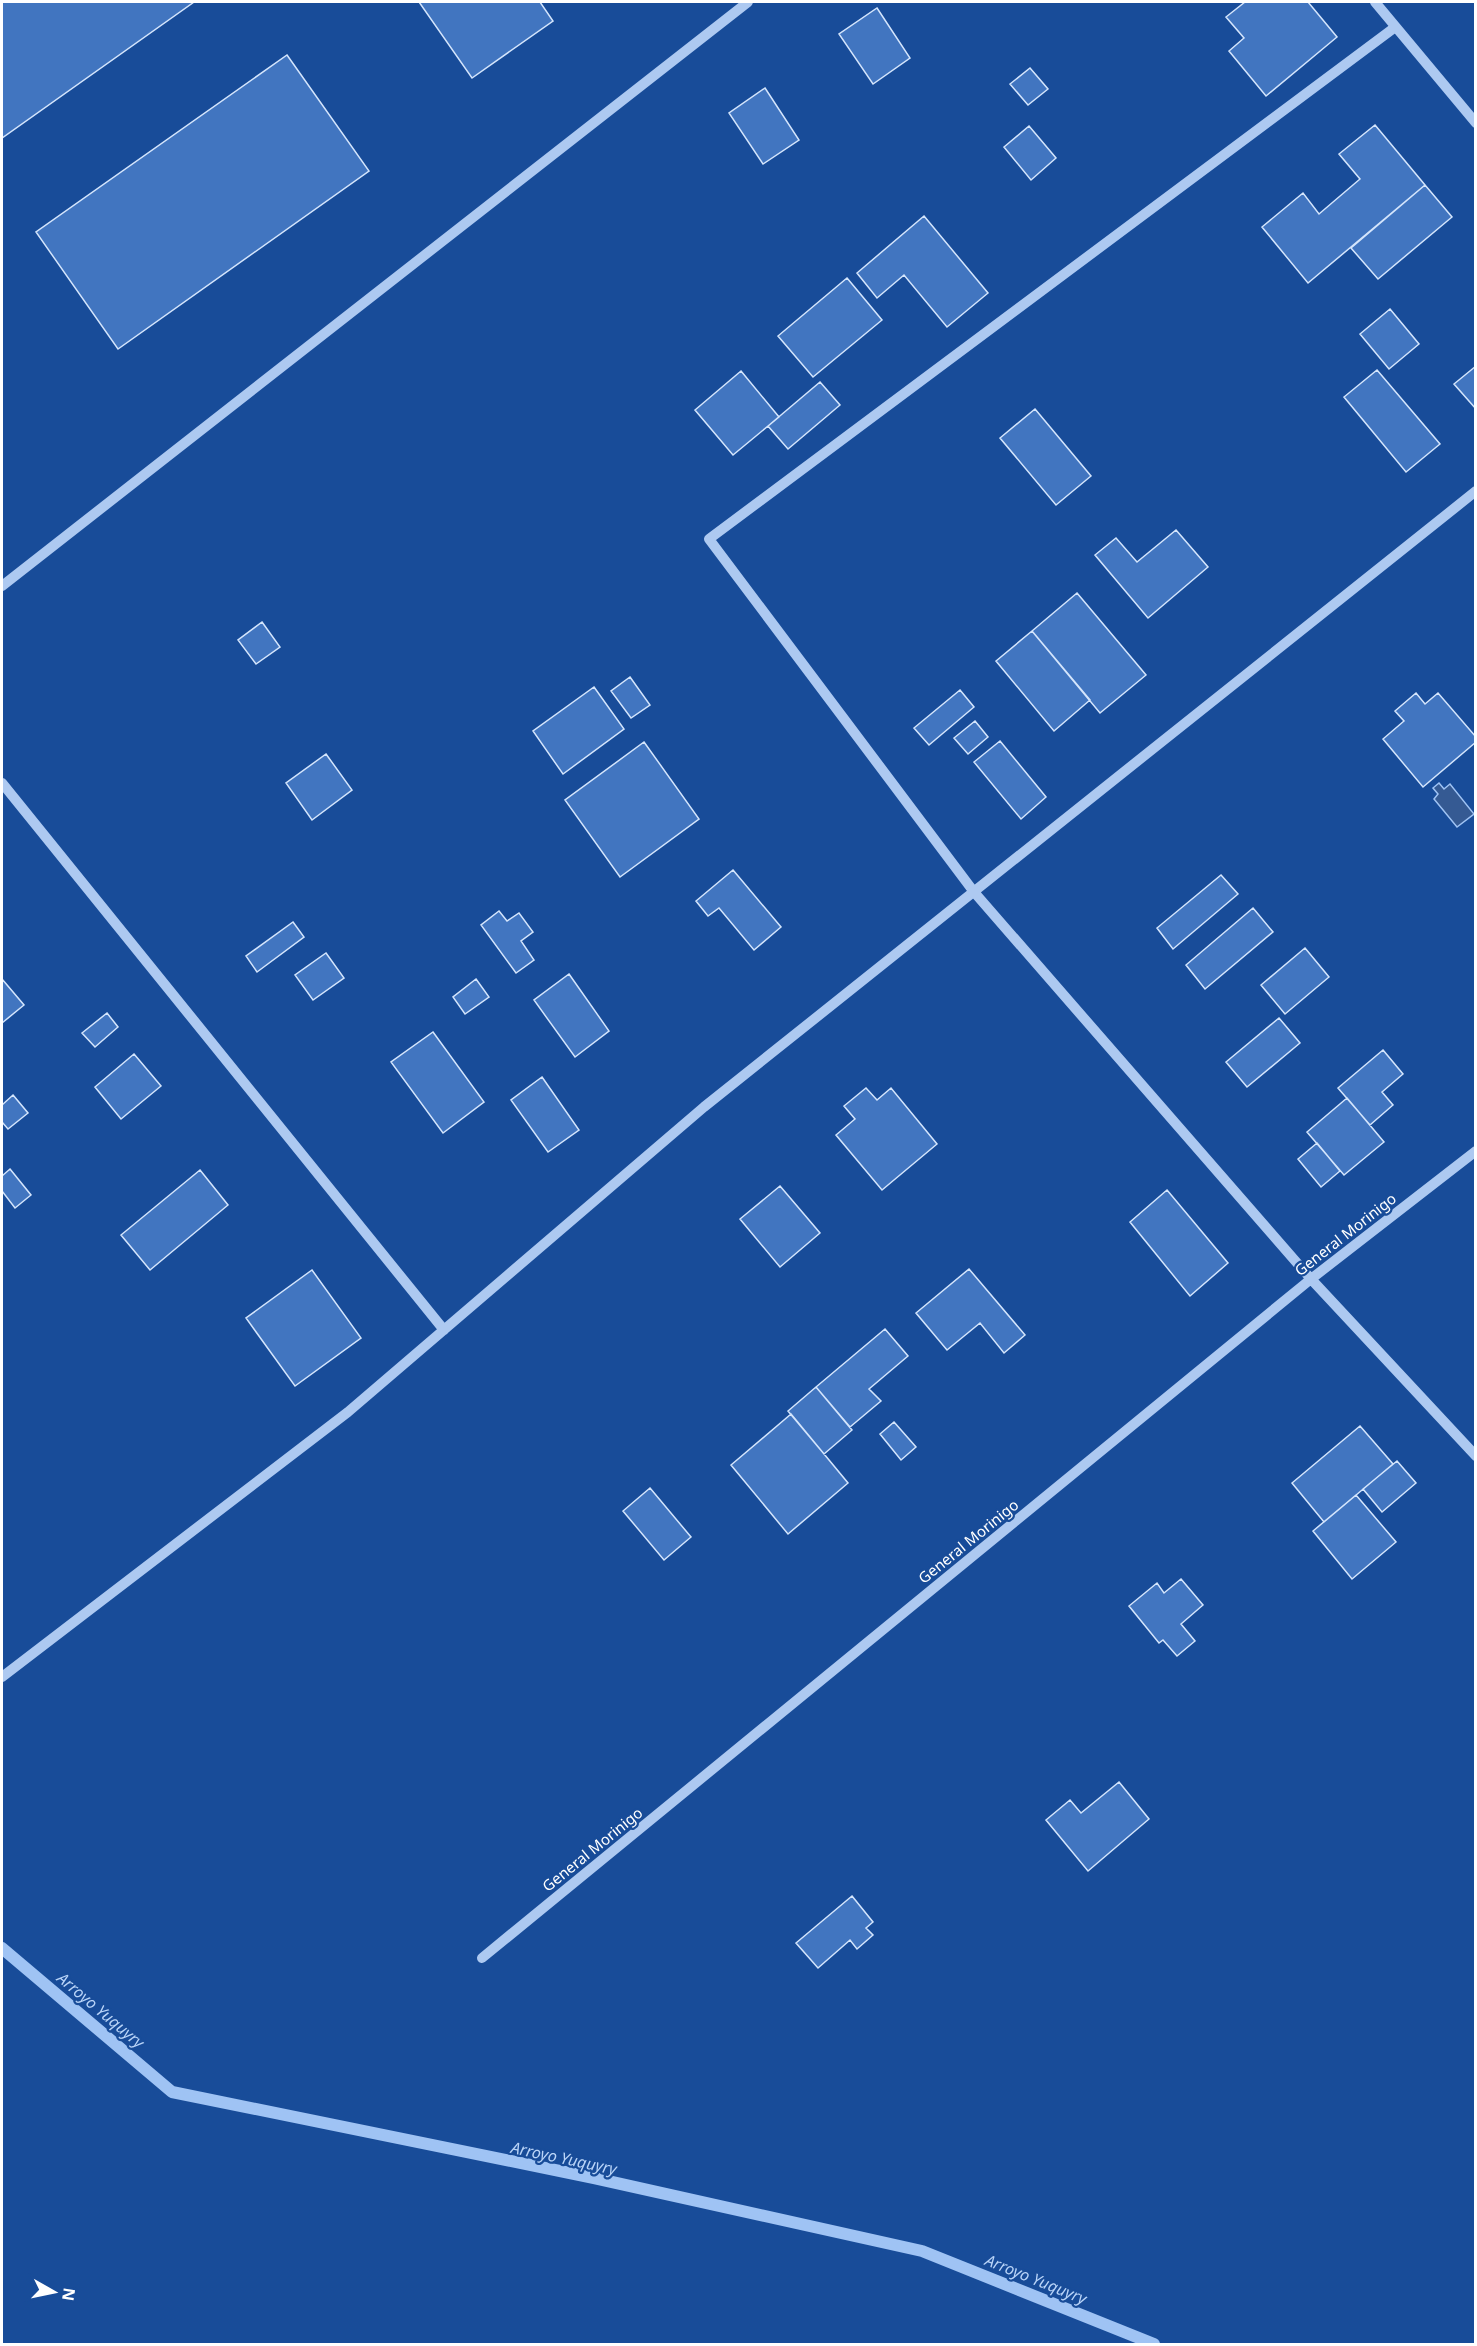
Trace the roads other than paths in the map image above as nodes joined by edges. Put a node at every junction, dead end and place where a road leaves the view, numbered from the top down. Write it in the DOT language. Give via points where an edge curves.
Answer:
graph roads {
  1 [pos="748,2"];
  2 [pos="1375,2"];
  3 [pos="1394,28"];
  4 [pos="1476,123"];
  5 [pos="1476,491"];
  6 [pos="2,586"];
  7 [pos="2,783"];
  8 [pos="974,892"];
  9 [pos="1476,1151"];
  10 [pos="1311,1280"];
  11 [pos="444,1330"];
  12 [pos="1476,1456"];
  13 [pos="2,1677"];
  14 [pos="482,1958"];
  1 -- 6 [label="street"];
  2 -- 3 [label="street"];
  3 -- 4 [label="street"];
  3 -- 8 [label="street" via="709,539"];
  5 -- 8 [label="street"];
  7 -- 11 [label="street"];
  8 -- 10 [label="street"];
  8 -- 11 [label="street" via="704,1107"];
  9 -- 10 [label="street, General Morinigo"];
  10 -- 12 [label="street"];
  10 -- 14 [label="street, General Morinigo"];
  11 -- 13 [label="street" via="348,1412"];
}
